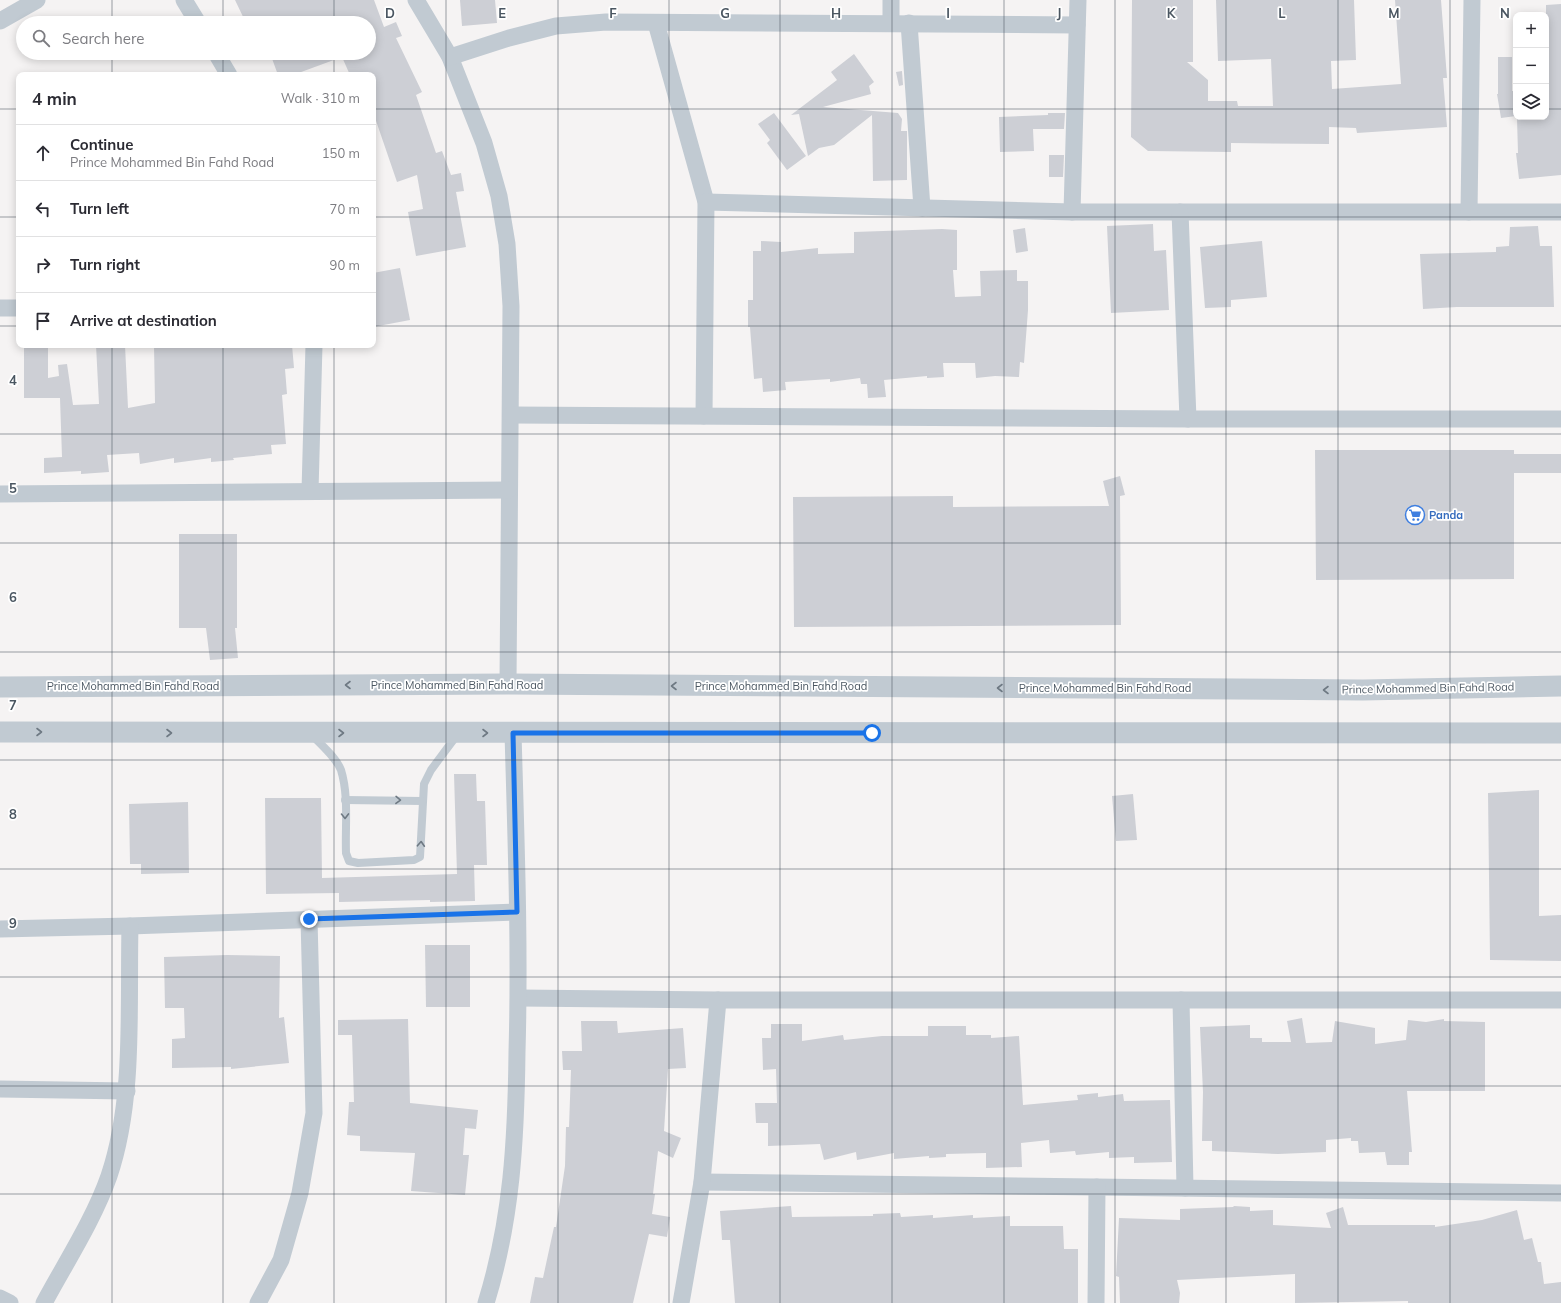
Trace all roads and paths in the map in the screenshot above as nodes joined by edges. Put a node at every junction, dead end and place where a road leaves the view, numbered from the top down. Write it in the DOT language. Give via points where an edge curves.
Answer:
graph roads {
  1 [pos="37,0"];
  2 [pos="184,0"];
  3 [pos="416,0"];
  4 [pos="891,0"];
  5 [pos="1078,0"];
  6 [pos="1472,0"];
  7 [pos="194,16"];
  8 [pos="0,21"];
  9 [pos="656,23"];
  10 [pos="909,23"];
  11 [pos="891,24"];
  12 [pos="1077,25"];
  13 [pos="450,58"];
  14 [pos="220,60"];
  15 [pos="227,72"];
  16 [pos="706,202"];
  17 [pos="922,208"];
  18 [pos="1072,212"];
  19 [pos="1180,212"];
  20 [pos="1469,212"];
  21 [pos="1561,212"];
  22 [pos="0,308"];
  23 [pos="16,308"];
  24 [pos="314,348"];
  25 [pos="511,415"];
  26 [pos="704,416"];
  27 [pos="1561,419"];
  28 [pos="1188,420"];
  29 [pos="508,490"];
  30 [pos="310,491"];
  31 [pos="0,494"];
  32 [pos="508,684"];
  33 [pos="1556,684"];
  34 [pos="0,687"];
  35 [pos="1560,731"];
  36 [pos="0,732"];
  37 [pos="310,733"];
  38 [pos="458,733"];
  39 [pos="513,733"];
  40 [pos="345,800"];
  41 [pos="422,801"];
  42 [pos="517,912"];
  43 [pos="309,919"];
  44 [pos="130,926"];
  45 [pos="0,929"];
  46 [pos="519,998"];
  47 [pos="718,1000"];
  48 [pos="1181,1000"];
  49 [pos="1561,1000"];
  50 [pos="0,1089"];
  51 [pos="127,1091"];
  52 [pos="702,1182"];
  53 [pos="1097,1187"];
  54 [pos="1185,1188"];
  55 [pos="1561,1193"];
  56 [pos="0,1298"];
  57 [pos="10,1303"];
  58 [pos="44,1303"];
  59 [pos="258,1303"];
  60 [pos="486,1303"];
  61 [pos="681,1303"];
  62 [pos="1096,1303"];
  1 -- 8 [label="street"];
  2 -- 7 [label="street"];
  3 -- 13 [label="street"];
  4 -- 11 [label="street"];
  5 -- 12 [label="street"];
  6 -- 20 [label="street"];
  9 -- 11 [label="street"];
  9 -- 13 [label="street" via="606,22 556,26 509,38"];
  9 -- 16 [label="street"];
  10 -- 11 [label="street"];
  10 -- 12 [label="street"];
  10 -- 17 [label="street"];
  12 -- 18 [label="street"];
  13 -- 25 [label="street" via="484,143 499,196 507,244 511,306"];
  14 -- 15 [label="street"];
  16 -- 17 [label="street"];
  16 -- 26 [label="street"];
  17 -- 18 [label="street"];
  18 -- 19 [label="street"];
  19 -- 20 [label="street"];
  19 -- 28 [label="street"];
  20 -- 21 [label="street"];
  22 -- 23 [label="street"];
  24 -- 30 [label="street"];
  25 -- 26 [label="street"];
  25 -- 29 [label="street"];
  26 -- 28 [label="street"];
  27 -- 28 [label="street"];
  29 -- 30 [label="street"];
  29 -- 32 [label="street"];
  30 -- 31 [label="street"];
  33 -- 32 [label="street, Prince Mohammed Bin Fahd Road, one-way" via="1363,690"];
  32 -- 34 [label="street, Prince Mohammed Bin Fahd Road, one-way"];
  35 -- 39 [label="street"];
  36 -- 37 [label="street, one-way"];
  37 -- 38 [label="street, one-way"];
  37 -- 40 [label="lane" via="331,754 340,770"];
  38 -- 39 [label="street, one-way"];
  38 -- 41 [label="lane" via="431,770 424,784"];
  39 -- 42 [label="street"];
  40 -- 41 [label="lane, one-way"];
  40 -- 41 [label="lane, one-way" via="346,853 349,861 358,863 414,860 420,857"];
  42 -- 43 [label="street"];
  42 -- 46 [label="street"];
  43 -- 44 [label="street"];
  43 -- 59 [label="street" via="314,1113 300,1193 281,1260"];
  44 -- 45 [label="street"];
  44 -- 51 [label="street"];
  46 -- 47 [label="street"];
  46 -- 60 [label="street" via="516,1137 510,1199"];
  47 -- 48 [label="street"];
  47 -- 52 [label="street"];
  48 -- 49 [label="street"];
  48 -- 54 [label="street"];
  50 -- 51 [label="street"];
  51 -- 58 [label="street" via="123,1121 109,1177 98,1204"];
  52 -- 53 [label="street"];
  52 -- 61 [label="street"];
  53 -- 54 [label="street"];
  53 -- 62 [label="street"];
  54 -- 55 [label="street"];
  56 -- 57 [label="street"];
}
